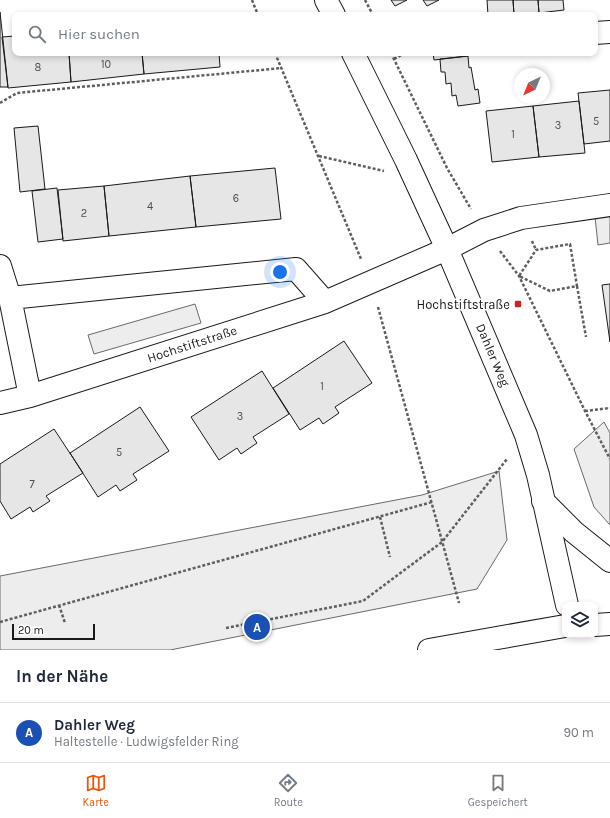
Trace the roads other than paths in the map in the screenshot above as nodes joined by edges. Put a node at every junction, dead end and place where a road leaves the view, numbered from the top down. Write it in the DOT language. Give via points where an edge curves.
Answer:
graph roads {
  1 [pos="326,0"];
  2 [pos="332,12"];
  3 [pos="610,32"];
  4 [pos="598,34"];
  5 [pos="354,56"];
  6 [pos="610,205"];
  7 [pos="447,249"];
  8 [pos="0,266"];
  9 [pos="10,298"];
  10 [pos="325,302"];
  11 [pos="30,396"];
  12 [pos="0,403"];
  13 [pos="543,501"];
  14 [pos="610,561"];
  15 [pos="566,602"];
  16 [pos="610,624"];
  17 [pos="598,625"];
  18 [pos="562,627"];
  19 [pos="429,650"];
  1 -- 2 [label="street"];
  3 -- 4 [label="street"];
  5 -- 7 [label="street, Dahler Weg"];
  6 -- 7 [label="street, Hochstiftstraße" via="521,218 484,230"];
  7 -- 10 [label="street, Hochstiftstraße"];
  7 -- 13 [label="street, Dahler Weg" via="526,435"];
  8 -- 9 [label="street"];
  9 -- 10 [label="street" via="296,269"];
  9 -- 11 [label="street"];
  10 -- 11 [label="street, Hochstiftstraße"];
  11 -- 12 [label="street, Hochstiftstraße"];
  13 -- 14 [label="street" via="574,532"];
  13 -- 15 [label="street, Dahler Weg"];
  16 -- 17 [label="street"];
  18 -- 19 [label="street"];
}
